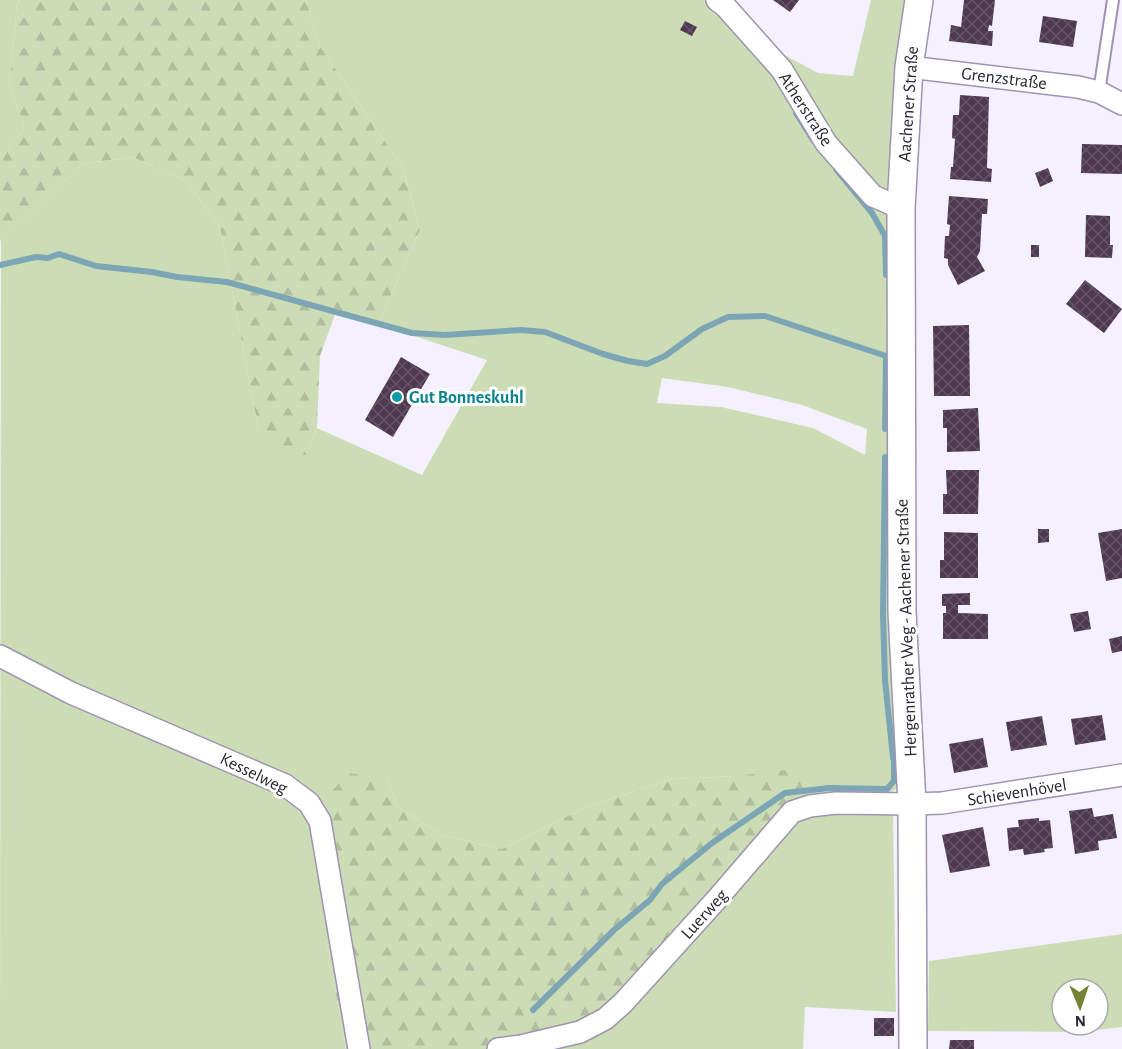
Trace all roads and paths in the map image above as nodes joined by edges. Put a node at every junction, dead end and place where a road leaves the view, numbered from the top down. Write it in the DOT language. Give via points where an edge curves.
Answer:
graph roads {
  1 [pos="717,0"];
  2 [pos="919,0"];
  3 [pos="1113,0"];
  4 [pos="909,67"];
  5 [pos="1099,92"];
  6 [pos="1122,104"];
  7 [pos="901,208"];
  8 [pos="0,656"];
  9 [pos="1122,775"];
  10 [pos="912,804"];
  11 [pos="359,1049"];
  12 [pos="498,1049"];
  13 [pos="914,1049"];
  1 -- 7 [label="street, Atherstraße" via="782,70 826,143 873,196"];
  2 -- 4 [label="street, Aachener Straße"];
  3 -- 5 [label="lane"];
  4 -- 5 [label="street, Grenzstraße"];
  4 -- 7 [label="street, Aachener Straße"];
  5 -- 6 [label="street, Grenzstraße"];
  7 -- 10 [label="street, Hergenrather Weg - Aachener Straße" via="902,611"];
  8 -- 11 [label="street, Kesselweg" via="71,693 285,785 309,803 320,821"];
  9 -- 10 [label="street, Schievenhövel" via="968,800"];
  10 -- 12 [label="street, Luerweg" via="836,803 792,812 710,908 605,1018 580,1032"];
  10 -- 13 [label="street, Hergenrather Weg - Aachener Straße"];
}
